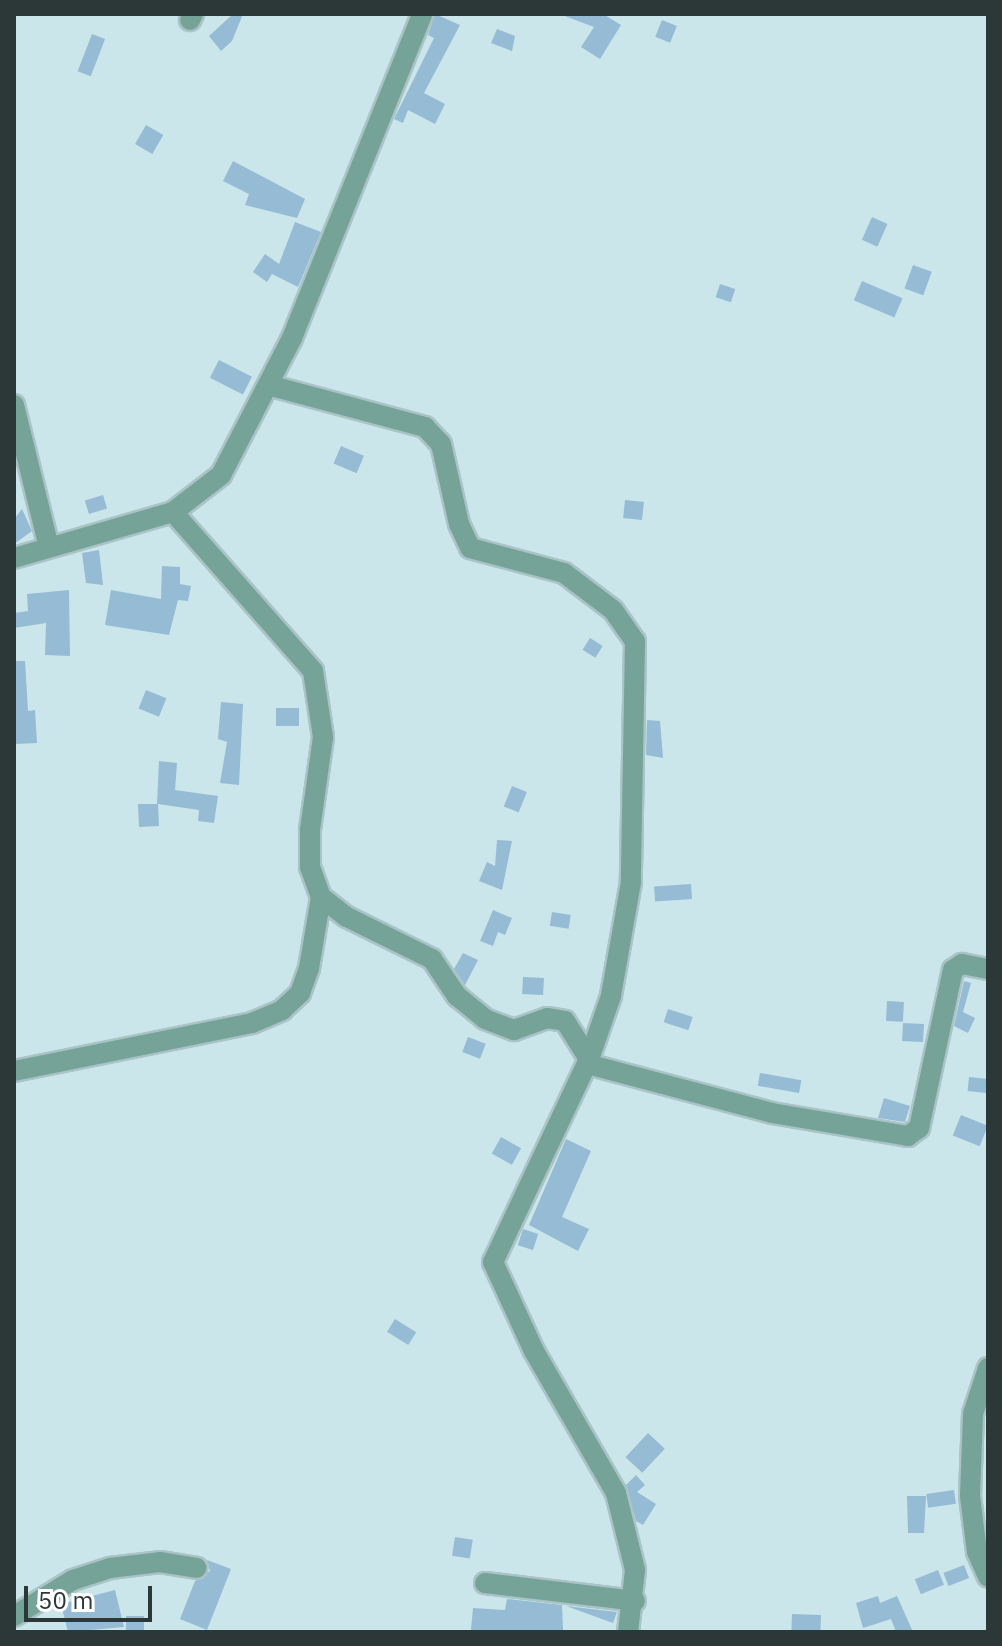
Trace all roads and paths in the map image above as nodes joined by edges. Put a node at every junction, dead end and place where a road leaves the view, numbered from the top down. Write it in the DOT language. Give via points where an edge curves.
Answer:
graph roads {
  1 [pos="422,14"];
  2 [pos="268,385"];
  3 [pos="14,405"];
  4 [pos="173,512"];
  5 [pos="49,547"];
  6 [pos="14,558"];
  7 [pos="321,897"];
  8 [pos="988,969"];
  9 [pos="588,1061"];
  10 [pos="14,1071"];
  11 [pos="988,1368"];
  12 [pos="197,1568"];
  13 [pos="988,1577"];
  14 [pos="485,1583"];
  15 [pos="635,1601"];
  16 [pos="14,1616"];
  17 [pos="628,1632"];
  1 -- 2 [label="street" via="292,338"];
  2 -- 4 [label="street" via="221,475"];
  2 -- 9 [label="street" via="425,427 441,444 459,524 470,548 572,577 613,610 635,641 627,921 611,996"];
  3 -- 5 [label="street"];
  4 -- 5 [label="street"];
  4 -- 7 [label="street" via="313,671 323,737 310,867"];
  5 -- 6 [label="street"];
  7 -- 9 [label="street" via="347,917 432,959 457,996 485,1019 514,1030 547,1018 565,1021"];
  7 -- 10 [label="street" via="309,968 300,993 282,1010 252,1023"];
  8 -- 9 [label="street" via="962,964 953,970 919,1128 908,1136 772,1113"];
  9 -- 15 [label="street" via="493,1262 534,1351 616,1493 635,1570"];
  11 -- 13 [label="street" via="973,1414 970,1496 977,1552"];
  12 -- 16 [label="street" via="160,1562 110,1568 73,1580"];
  14 -- 15 [label="street"];
  15 -- 17 [label="street"];
}
